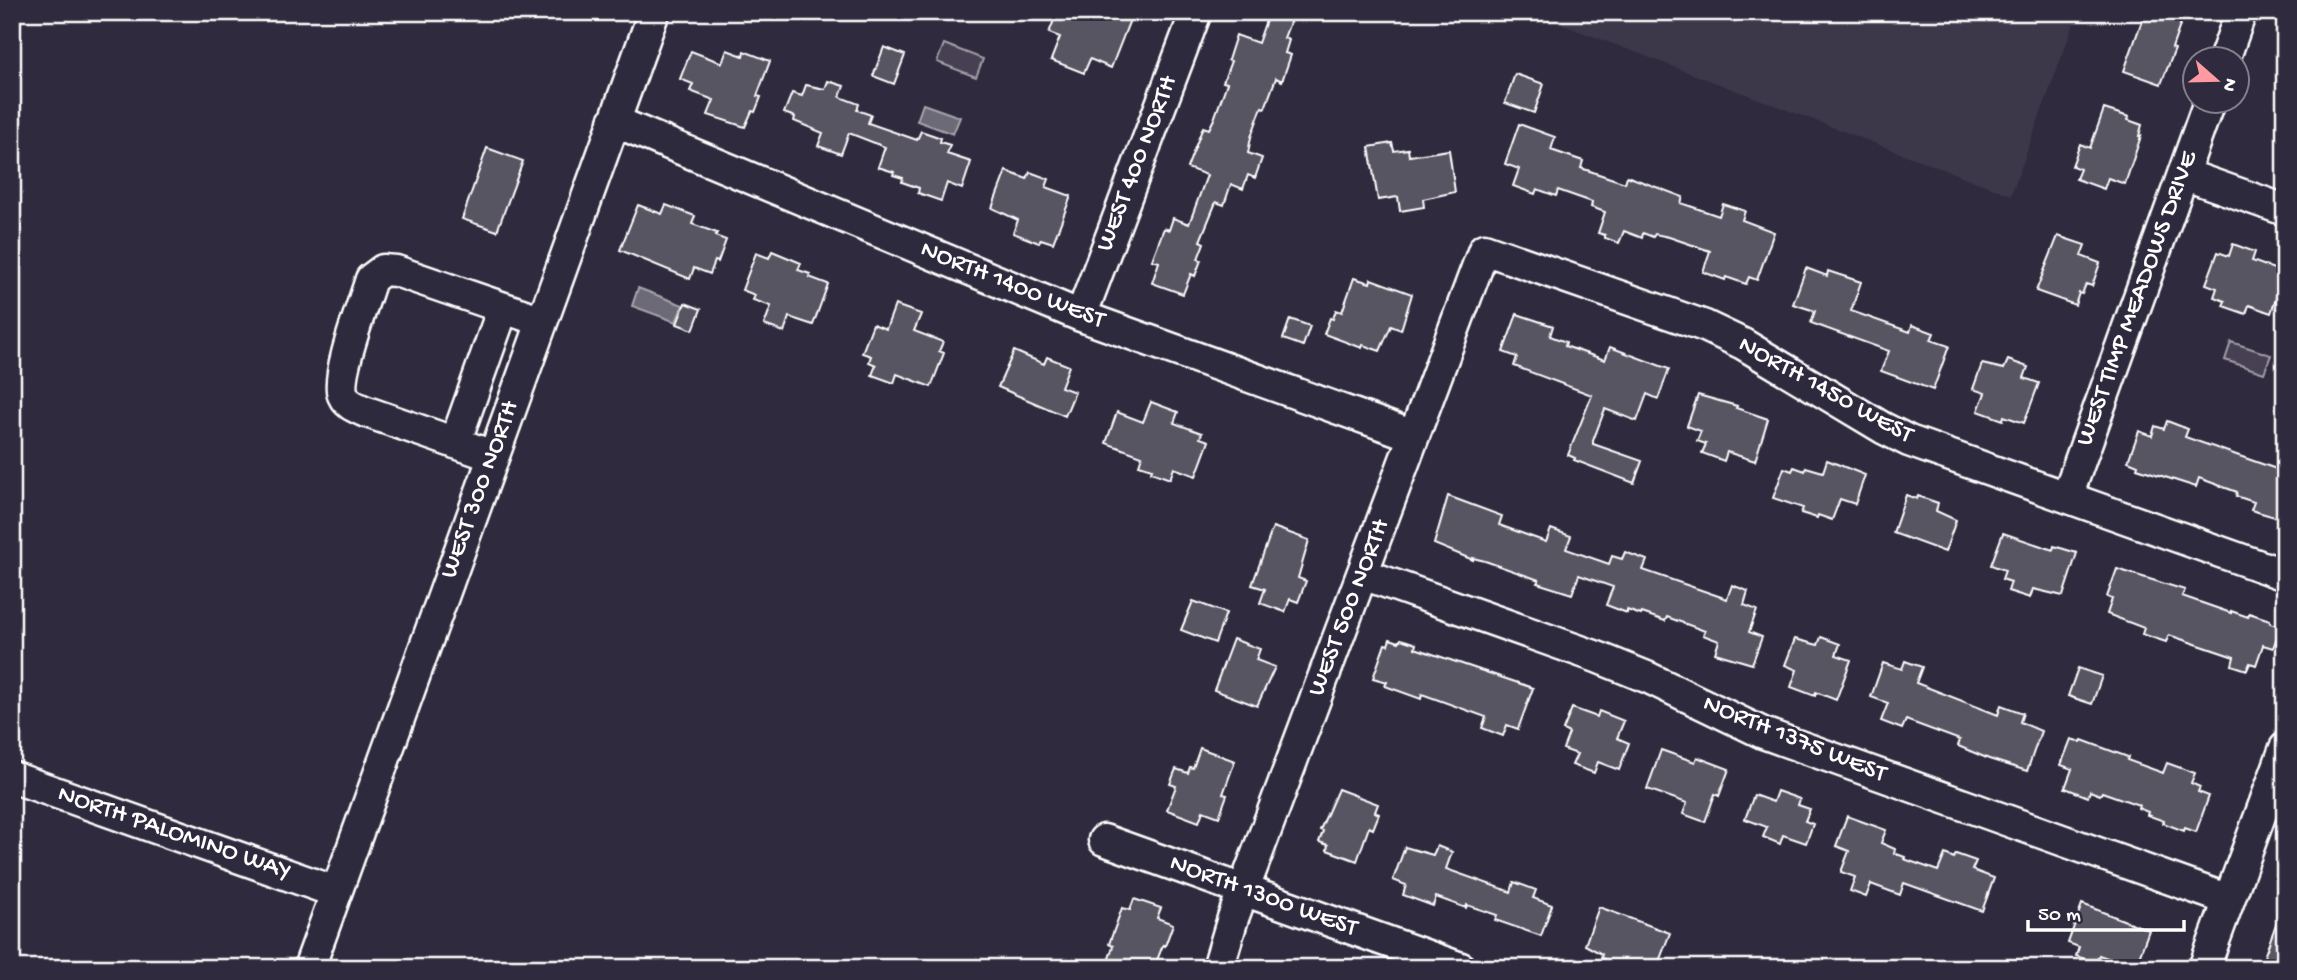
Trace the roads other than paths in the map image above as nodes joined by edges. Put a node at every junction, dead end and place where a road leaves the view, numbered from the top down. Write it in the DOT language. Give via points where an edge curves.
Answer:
graph roads {
  1 [pos="1196,12"];
  2 [pos="2241,12"];
  3 [pos="646,15"];
  4 [pos="2229,46"];
  5 [pos="2204,116"];
  6 [pos="614,121"];
  7 [pos="2183,174"];
  8 [pos="2285,210"];
  9 [pos="1484,249"];
  10 [pos="503,308"];
  11 [pos="1081,316"];
  12 [pos="542,321"];
  13 [pos="1414,436"];
  14 [pos="455,443"];
  15 [pos="493,456"];
  16 [pos="2067,497"];
  17 [pos="1363,574"];
  18 [pos="2285,575"];
  19 [pos="2285,748"];
  20 [pos="12,777"];
  21 [pos="1104,840"];
  22 [pos="1244,890"];
  23 [pos="336,892"];
  24 [pos="2229,900"];
  25 [pos="309,968"];
  26 [pos="1218,968"];
  27 [pos="1461,968"];
  28 [pos="2204,968"];
  1 -- 11 [label="street, WEST 400 NORTH"];
  2 -- 4 [label="street"];
  3 -- 6 [label="street, WEST 300 NORTH"];
  5 -- 7 [label="street, WEST TIMP MEADOWS DRIVE"];
  6 -- 11 [label="street, NORTH 1400 WEST"];
  6 -- 12 [label="street, WEST 300 NORTH"];
  7 -- 8 [label="street"];
  7 -- 16 [label="street, WEST TIMP MEADOWS DRIVE"];
  9 -- 13 [label="street, WEST 500 NORTH"];
  9 -- 16 [label="street, NORTH 1450 WEST" via="1705,326 1900,437"];
  10 -- 12 [label="street"];
  10 -- 14 [label="street"];
  10 -- 14 [label="street" via="396,271 383,270 371,279 341,375 342,393 348,403 364,411"];
  11 -- 13 [label="street, NORTH 1400 WEST"];
  12 -- 15 [label="street, WEST 300 NORTH"];
  13 -- 17 [label="street, WEST 500 NORTH"];
  14 -- 15 [label="street"];
  15 -- 23 [label="street, WEST 300 NORTH"];
  16 -- 18 [label="street, NORTH 1450 WEST"];
  17 -- 22 [label="street, WEST 500 NORTH"];
  17 -- 24 [label="street, NORTH 1375 WEST" via="1650,678 1763,733"];
  19 -- 24 [label="street"];
  20 -- 23 [label="street, NORTH PALOMINO WAY"];
  21 -- 22 [label="street, NORTH 1300 WEST"];
  22 -- 26 [label="street, WEST 500 NORTH"];
  22 -- 27 [label="street, NORTH 1300 WEST"];
  23 -- 25 [label="street, WEST 300 NORTH"];
  24 -- 28 [label="street"];
}
